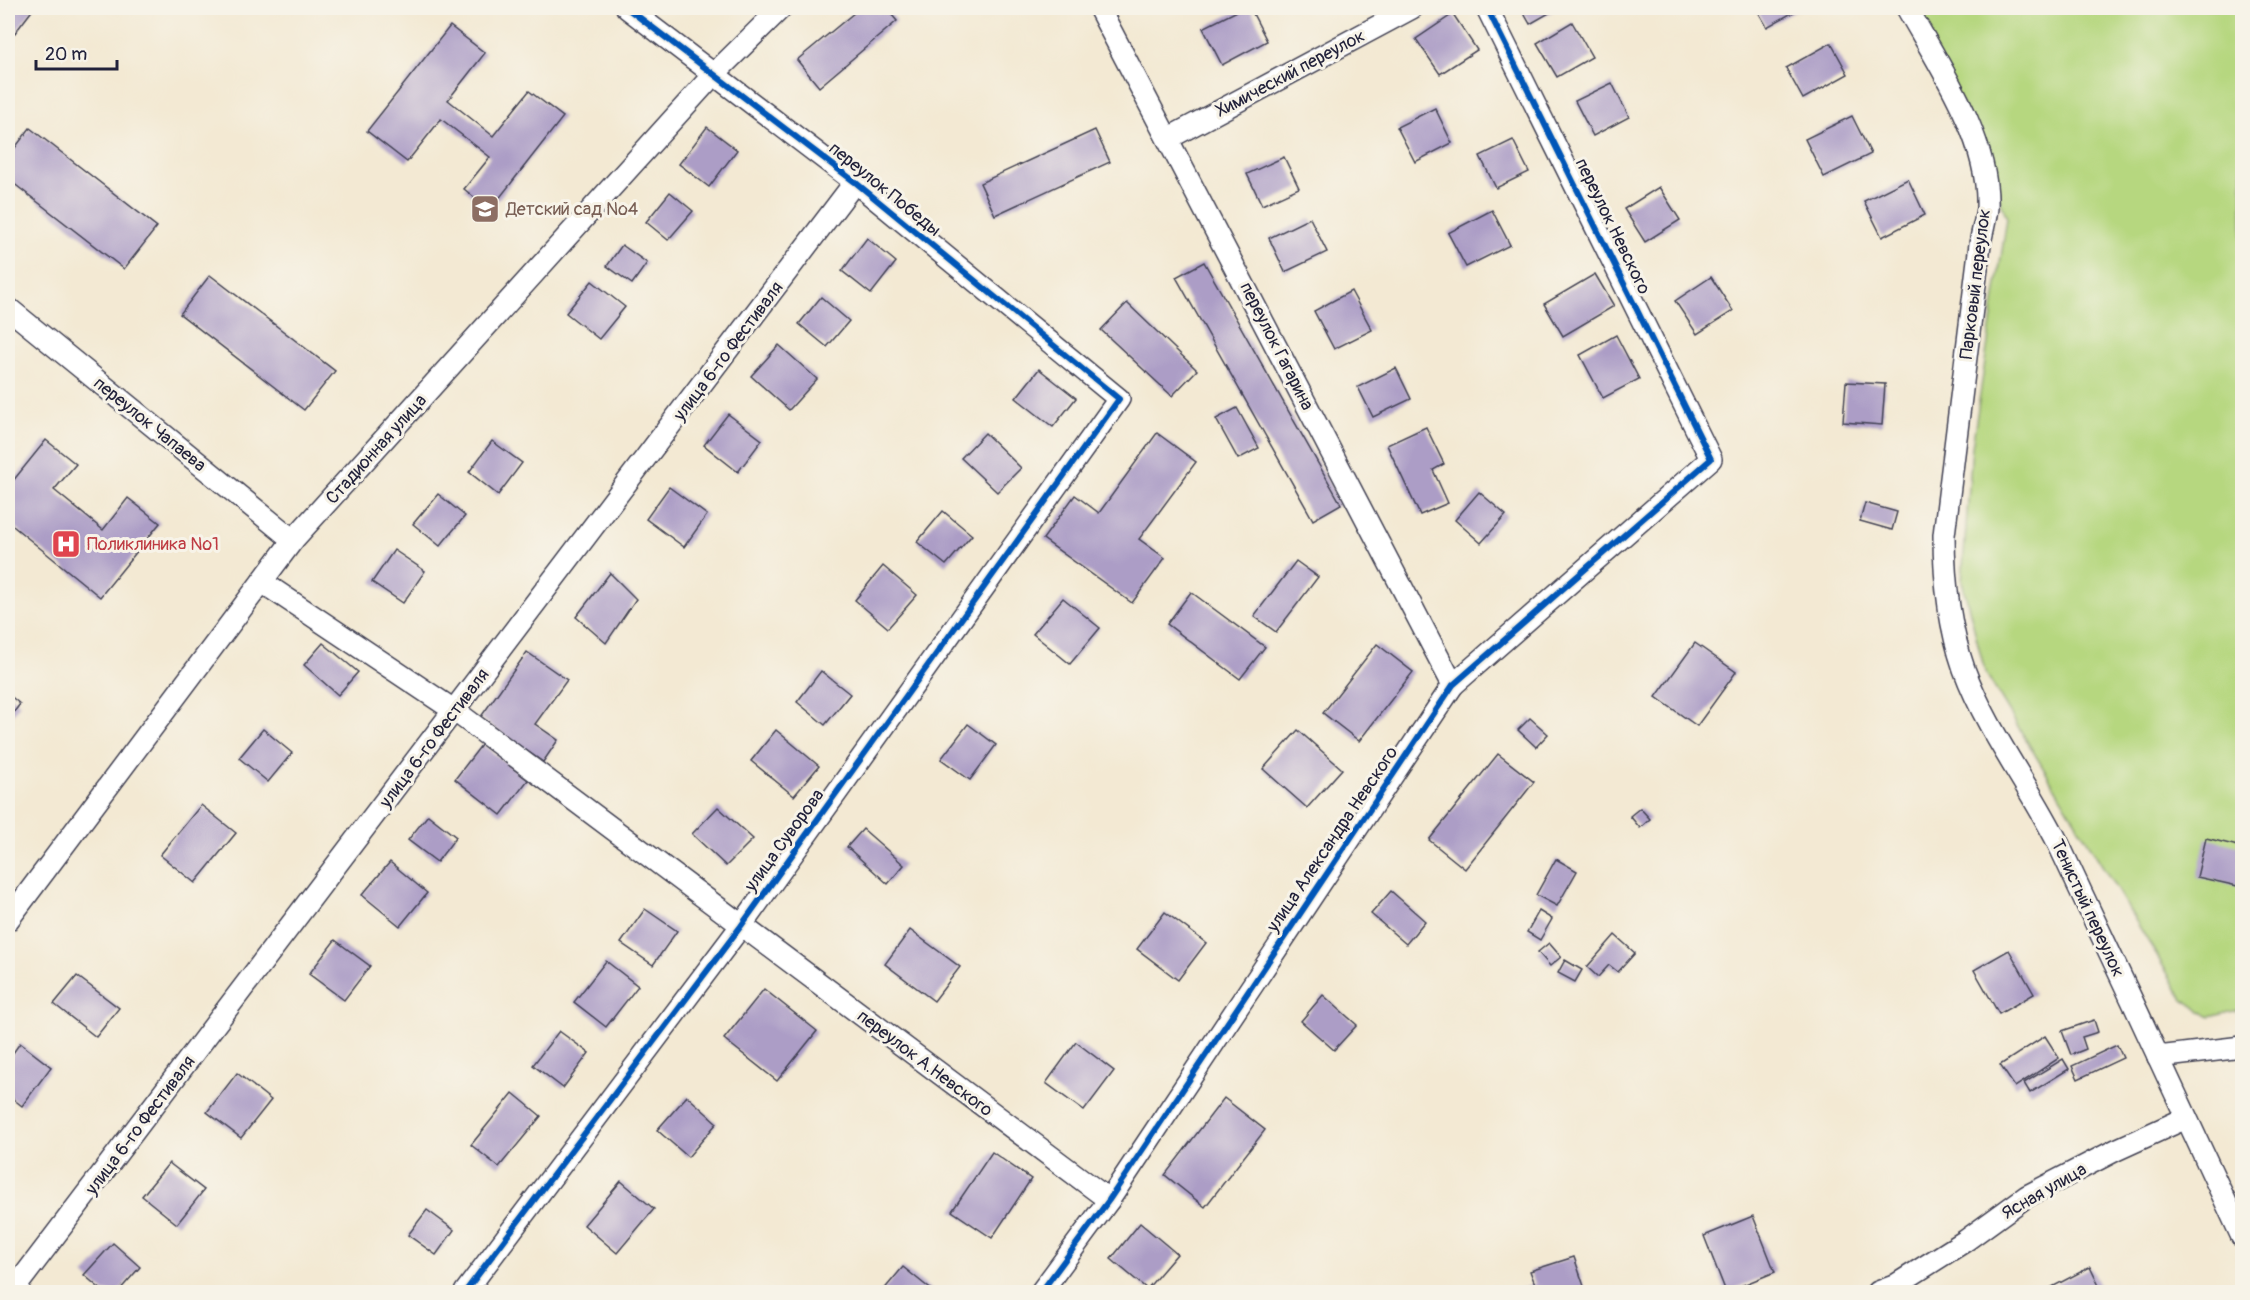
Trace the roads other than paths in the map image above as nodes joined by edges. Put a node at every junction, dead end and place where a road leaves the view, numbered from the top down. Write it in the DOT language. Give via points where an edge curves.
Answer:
graph roads {
  1 [pos="627,8"];
  2 [pos="781,8"];
  3 [pos="1099,8"];
  4 [pos="1412,8"];
  5 [pos="1487,8"];
  6 [pos="1907,8"];
  7 [pos="713,75"];
  8 [pos="1168,138"];
  9 [pos="855,183"];
  10 [pos="8,308"];
  11 [pos="1119,399"];
  12 [pos="1711,459"];
  13 [pos="293,540"];
  14 [pos="1944,577"];
  15 [pos="262,582"];
  16 [pos="1453,685"];
  17 [pos="455,711"];
  18 [pos="8,920"];
  19 [pos="741,926"];
  20 [pos="2242,1047"];
  21 [pos="2158,1057"];
  22 [pos="2186,1118"];
  23 [pos="1109,1200"];
  24 [pos="2242,1237"];
  25 [pos="12,1293"];
  26 [pos="465,1293"];
  27 [pos="1041,1293"];
  28 [pos="1878,1293"];
  1 -- 7 [label="street, переулок Победы"];
  2 -- 7 [label="street, Стадионная улица"];
  3 -- 8 [label="street, переулок Гагарина"];
  4 -- 8 [label="street, Химический переулок"];
  5 -- 12 [label="street, переулок Невского"];
  6 -- 14 [label="street, Парковый переулок" via="1964,110 1985,174 1987,208 1945,523"];
  7 -- 9 [label="street, переулок Победы"];
  7 -- 13 [label="street, Стадионная улица"];
  8 -- 16 [label="street, переулок Гагарина"];
  9 -- 11 [label="street, переулок Победы"];
  9 -- 17 [label="street, улица 6-го Фестиваля"];
  10 -- 13 [label="street, переулок Чапаева"];
  11 -- 19 [label="street, улица Суворова"];
  12 -- 16 [label="street, улица Александра Невского"];
  13 -- 15 [label="street, Стадионная улица"];
  14 -- 21 [label="street, Тенистый переулок" via="1952,625 1979,703 2057,842"];
  15 -- 17 [label="street, переулок А.Невского"];
  15 -- 18 [label="street, Стадионная улица"];
  16 -- 23 [label="street, улица Александра Невского"];
  17 -- 19 [label="street, переулок А.Невского"];
  17 -- 25 [label="street, улица 6-го Фестиваля"];
  19 -- 23 [label="street, переулок А.Невского"];
  19 -- 26 [label="street, улица Суворова"];
  20 -- 21 [label="street"];
  21 -- 22 [label="street, Тенистый переулок"];
  22 -- 24 [label="street, Тенистый переулок"];
  22 -- 28 [label="street, Ясная улица" via="2028,1196 1965,1241"];
  23 -- 27 [label="street, улица Александра Невского"];
}
